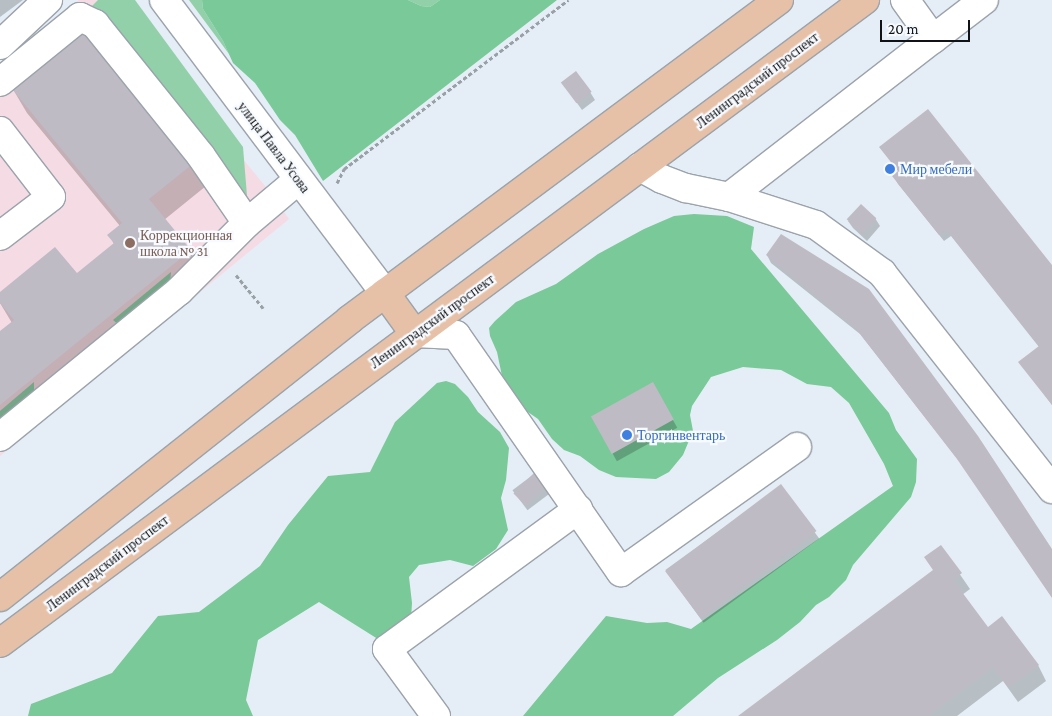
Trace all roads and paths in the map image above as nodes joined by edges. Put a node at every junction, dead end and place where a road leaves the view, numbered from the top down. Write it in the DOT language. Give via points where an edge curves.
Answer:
graph roads {
  1 [pos="48,0"];
  2 [pos="164,0"];
  3 [pos="568,0"];
  4 [pos="779,0"];
  5 [pos="864,0"];
  6 [pos="905,0"];
  7 [pos="984,0"];
  8 [pos="933,39"];
  9 [pos="0,45"];
  10 [pos="0,82"];
  11 [pos="0,131"];
  12 [pos="640,167"];
  13 [pos="298,180"];
  14 [pos="336,185"];
  15 [pos="729,197"];
  16 [pos="247,223"];
  17 [pos="0,236"];
  18 [pos="215,254"];
  19 [pos="385,293"];
  20 [pos="263,308"];
  21 [pos="414,333"];
  22 [pos="0,438"];
  23 [pos="798,447"];
  24 [pos="1052,489"];
  25 [pos="578,509"];
  26 [pos="2,593"];
  27 [pos="0,643"];
  28 [pos="436,716"];
  1 -- 9 [label="street"];
  2 -- 13 [label="street, улица Павла Усова"];
  3 -- 14 [label="path" via="344,169"];
  4 -- 19 [label="main road"];
  5 -- 12 [label="main road, Ленинградский проспект"];
  6 -- 8 [label="street"];
  7 -- 8 [label="street"];
  8 -- 15 [label="street"];
  10 -- 16 [label="street" via="80,17 95,24 202,156"];
  11 -- 17 [label="street" via="51,197"];
  12 -- 15 [label="street" via="686,188"];
  12 -- 21 [label="main road, Ленинградский проспект"];
  13 -- 16 [label="street"];
  13 -- 19 [label="street, улица Павла Усова"];
  15 -- 24 [label="street" via="816,225 882,273"];
  16 -- 18 [label="street"];
  18 -- 20 [label="path" via="230,267"];
  18 -- 22 [label="street" via="179,291"];
  19 -- 21 [label="main road"];
  19 -- 26 [label="main road"];
  21 -- 25 [label="street" via="456,335"];
  21 -- 27 [label="main road, Ленинградский проспект"];
  23 -- 25 [label="street" via="621,572"];
  25 -- 28 [label="street" via="386,649"];
}
